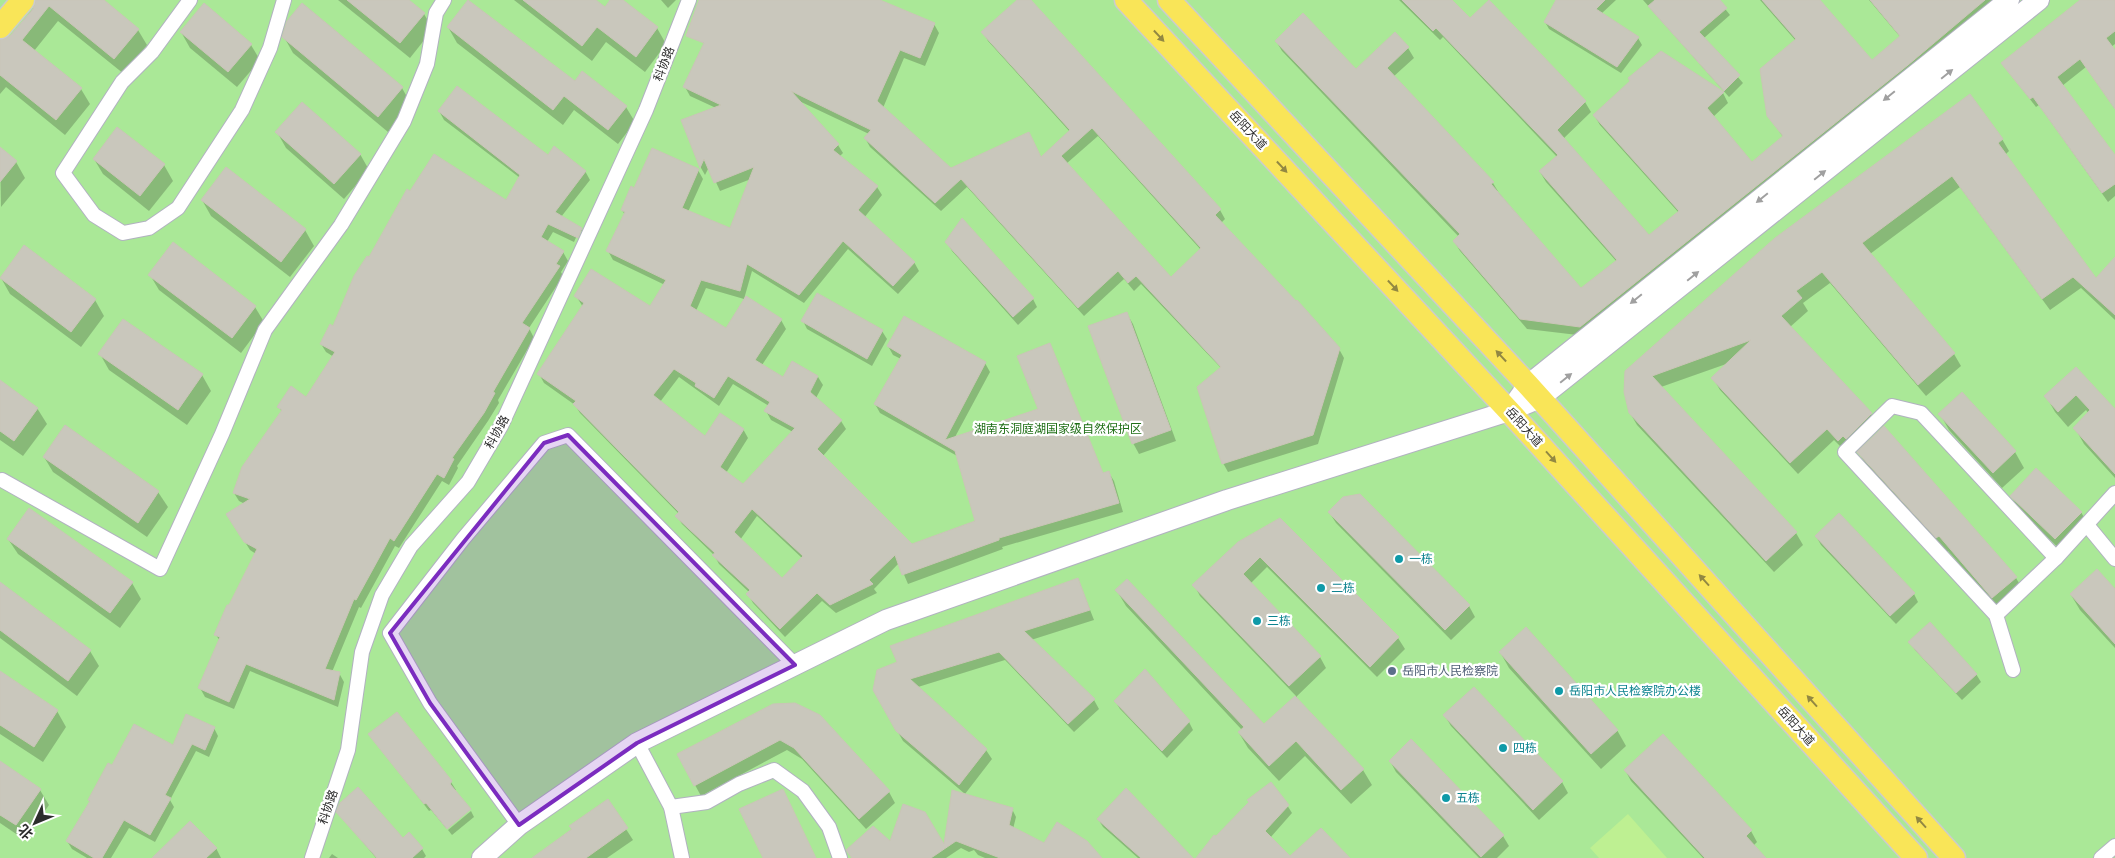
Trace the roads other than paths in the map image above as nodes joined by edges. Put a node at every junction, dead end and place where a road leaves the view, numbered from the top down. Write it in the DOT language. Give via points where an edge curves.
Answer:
graph roads {
  1 [pos="23,0"];
  2 [pos="190,0"];
  3 [pos="284,0"];
  4 [pos="444,0"];
  5 [pos="689,0"];
  6 [pos="1126,0"];
  7 [pos="1169,0"];
  8 [pos="2009,0"];
  9 [pos="2039,0"];
  10 [pos="0,27"];
  11 [pos="1534,392"];
  12 [pos="1509,410"];
  13 [pos="1,481"];
  14 [pos="2115,493"];
  15 [pos="2087,525"];
  16 [pos="2056,558"];
  17 [pos="2115,559"];
  18 [pos="1996,616"];
  19 [pos="795,665"];
  20 [pos="2013,670"];
  21 [pos="637,743"];
  22 [pos="671,807"];
  23 [pos="520,825"];
  24 [pos="2115,846"];
  25 [pos="312,858"];
  26 [pos="482,858"];
  27 [pos="682,858"];
  28 [pos="840,858"];
  29 [pos="1916,858"];
  30 [pos="1954,858"];
  31 [pos="2101,858"];
  1 -- 10 [label="main road"];
  2 -- 3 [label="street" via="152,52 122,82 63,173 94,215 122,233 149,228 178,208 242,110 270,48"];
  4 -- 13 [label="street" via="436,13 428,64 404,121 341,225 265,330 160,569"];
  5 -- 25 [label="street, 科协路" via="646,110 501,426 468,482 411,546 382,596 362,652 348,750"];
  6 -- 12 [label="main road, 岳阳大道, one-way"];
  11 -- 7 [label="main road, one-way"];
  8 -- 11 [label="main road, one-way"];
  11 -- 9 [label="main road, one-way"];
  11 -- 12 [label="main road"];
  30 -- 11 [label="main road, one-way"];
  12 -- 19 [label="main road" via="1226,500 896,617"];
  12 -- 29 [label="main road, 岳阳大道, one-way"];
  14 -- 15 [label="street"];
  15 -- 16 [label="street"];
  15 -- 17 [label="street"];
  16 -- 18 [label="street"];
  16 -- 18 [label="street" via="1921,413 1892,406 1851,445 1845,452"];
  18 -- 20 [label="street"];
  19 -- 21 [label="main road"];
  19 -- 23 [label="street" via="568,435 544,443 390,633 430,703"];
  21 -- 22 [label="street"];
  21 -- 23 [label="main road"];
  22 -- 27 [label="street"];
  22 -- 28 [label="street" via="707,802 774,770 803,791 829,827"];
  23 -- 26 [label="main road"];
  24 -- 31 [label="street"];
}
